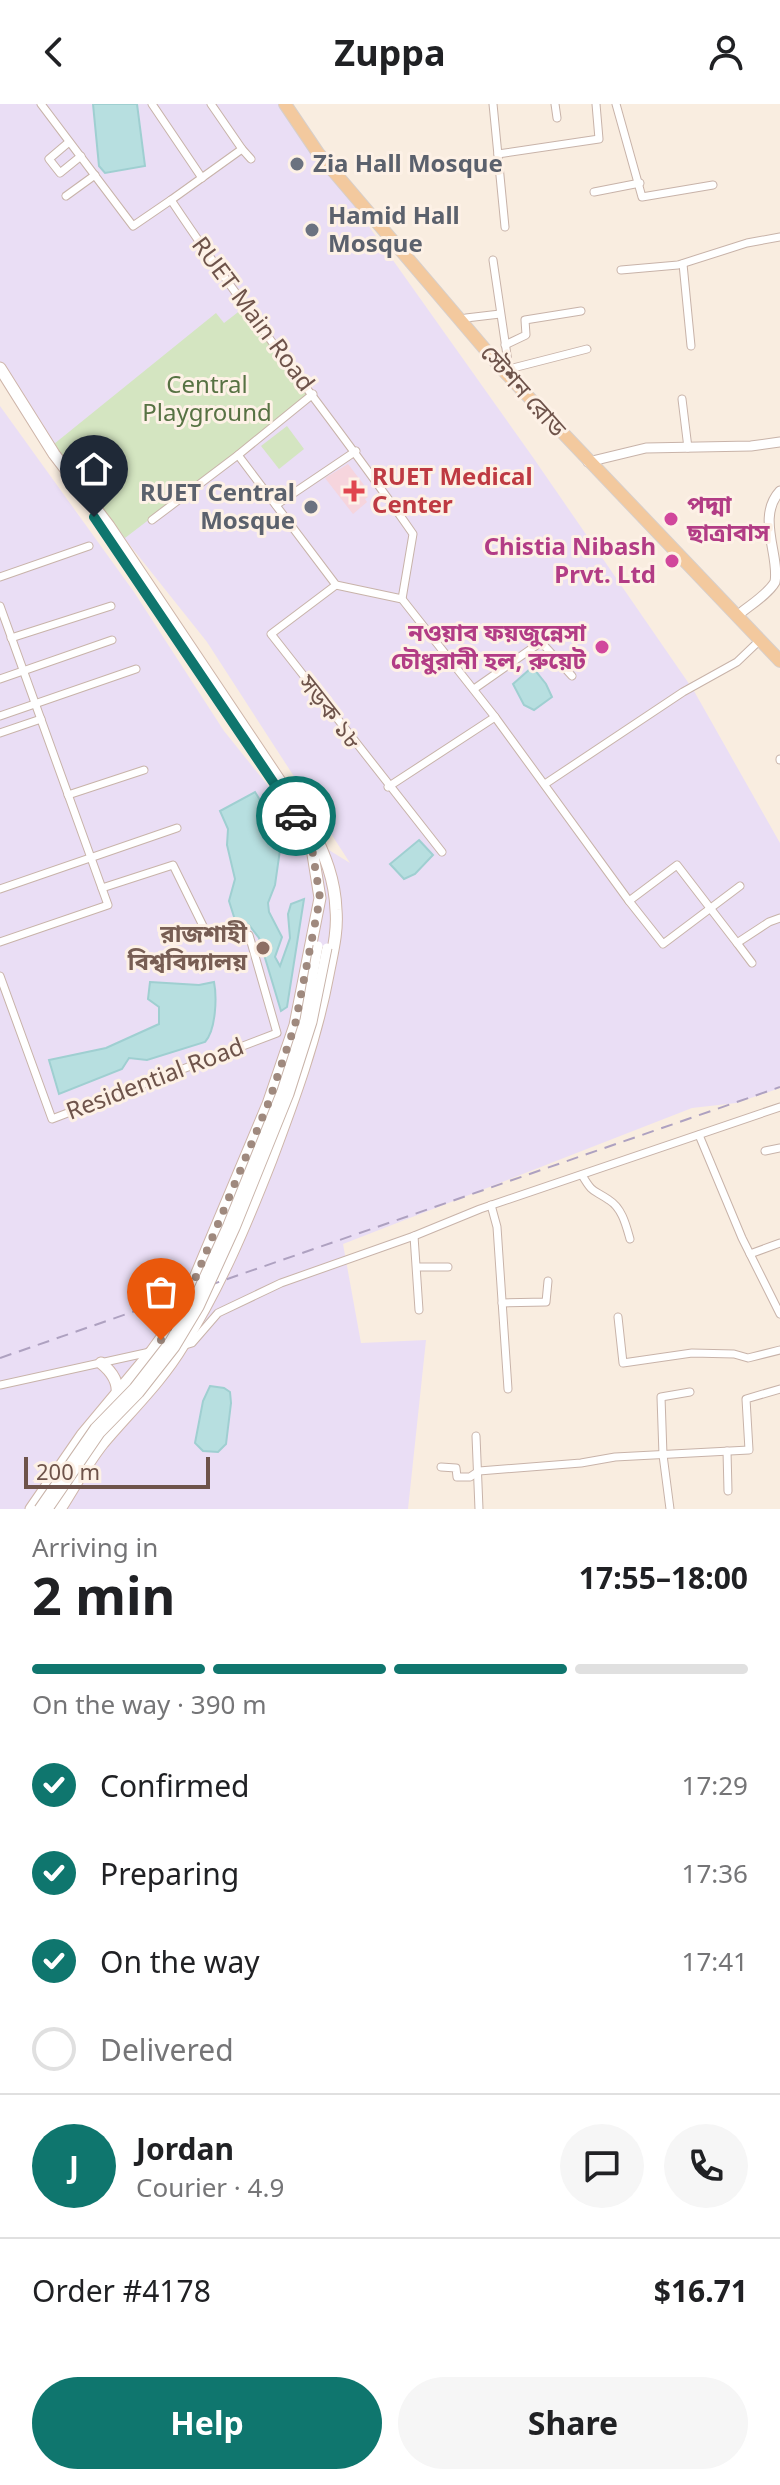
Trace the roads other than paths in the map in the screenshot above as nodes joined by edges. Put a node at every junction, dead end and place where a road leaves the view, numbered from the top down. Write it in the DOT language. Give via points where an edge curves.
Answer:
graph roads {
  1 [pos="41,104"];
  2 [pos="152,104"];
  3 [pos="211,104"];
  4 [pos="285,104"];
  5 [pos="293,104"];
  6 [pos="493,104"];
  7 [pos="555,104"];
  8 [pos="596,104"];
  9 [pos="616,104"];
  10 [pos="557,118"];
  11 [pos="69,142"];
  12 [pos="242,149"];
  13 [pos="498,154"];
  14 [pos="81,156"];
  15 [pos="251,159"];
  16 [pos="95,175"];
  17 [pos="202,178"];
  18 [pos="640,183"];
  19 [pos="713,185"];
  20 [pos="594,192"];
  21 [pos="66,196"];
  22 [pos="171,200"];
  23 [pos="505,227"];
  24 [pos="780,237"];
  25 [pos="493,260"];
  26 [pos="683,264"];
  27 [pos="621,270"];
  28 [pos="581,311"];
  29 [pos="500,314"];
  30 [pos="466,318"];
  31 [pos="505,345"];
  32 [pos="691,346"];
  33 [pos="587,349"];
  34 [pos="510,365"];
  35 [pos="0,368"];
  36 [pos="0,380"];
  37 [pos="313,394"];
  38 [pos="682,399"];
  39 [pos="780,442"];
  40 [pos="688,448"];
  41 [pos="356,451"];
  42 [pos="238,455"];
  43 [pos="592,460"];
  44 [pos="780,491"];
  45 [pos="276,505"];
  46 [pos="152,520"];
  47 [pos="89,546"];
  48 [pos="0,577"];
  49 [pos="336,585"];
  50 [pos="402,599"];
  51 [pos="0,606"];
  52 [pos="111,606"];
  53 [pos="742,612"];
  54 [pos="7,633"];
  55 [pos="112,640"];
  56 [pos="760,640"];
  57 [pos="780,651"];
  58 [pos="780,661"];
  59 [pos="136,669"];
  60 [pos="23,671"];
  61 [pos="572,676"];
  62 [pos="0,679"];
  63 [pos="474,689"];
  64 [pos="35,704"];
  65 [pos="0,716"];
  66 [pos="495,717"];
  67 [pos="41,719"];
  68 [pos="0,733"];
  69 [pos="144,770"];
  70 [pos="545,784"];
  71 [pos="388,787"];
  72 [pos="68,795"];
  73 [pos="177,828"];
  74 [pos="442,852"];
  75 [pos="91,858"];
  76 [pos="740,886"];
  77 [pos="102,888"];
  78 [pos="0,889"];
  79 [pos="320,898"];
  80 [pos="629,901"];
  81 [pos="711,908"];
  82 [pos="336,910"];
  83 [pos="780,918"];
  84 [pos="0,942"];
  85 [pos="737,943"];
  86 [pos="322,947"];
  87 [pos="752,963"];
  88 [pos="0,976"];
  89 [pos="780,1107"];
  90 [pos="699,1135"];
  91 [pos="780,1148"];
  92 [pos="765,1151"];
  93 [pos="582,1175"];
  94 [pos="491,1205"];
  95 [pos="414,1236"];
  96 [pos="630,1239"];
  97 [pos="780,1243"];
  98 [pos="750,1254"];
  99 [pos="418,1267"];
  100 [pos="448,1267"];
  101 [pos="548,1281"];
  102 [pos="502,1303"];
  103 [pos="419,1310"];
  104 [pos="780,1314"];
  105 [pos="618,1317"];
  106 [pos="183,1346"];
  107 [pos="780,1350"];
  108 [pos="152,1351"];
  109 [pos="101,1363"];
  110 [pos="0,1385"];
  111 [pos="508,1389"];
  112 [pos="780,1389"];
  113 [pos="690,1392"];
  114 [pos="117,1395"];
  115 [pos="476,1436"];
  116 [pos="727,1451"];
  117 [pos="663,1455"];
  118 [pos="441,1467"];
  119 [pos="477,1472"];
  120 [pos="728,1491"];
  121 [pos="31,1509"];
  122 [pos="39,1509"];
  123 [pos="48,1509"];
  124 [pos="60,1509"];
  125 [pos="479,1509"];
  126 [pos="670,1509"];
  1 -- 11 [label="street"];
  2 -- 17 [label="street"];
  3 -- 12 [label="street"];
  4 -- 43 [label="main road, স্টেশন রোড" via="318,153 407,259 501,368"];
  5 -- 30 [label="main road, স্টেশন রোড"];
  6 -- 13 [label="street"];
  7 -- 10 [label="street"];
  8 -- 13 [label="street" via="599,139"];
  9 -- 18 [label="street"];
  11 -- 14 [label="street"];
  11 -- 14 [label="street" via="49,159 60,173"];
  12 -- 15 [label="street"];
  12 -- 17 [label="street"];
  13 -- 23 [label="street"];
  14 -- 16 [label="street"];
  16 -- 21 [label="street"];
  16 -- 22 [label="street" via="133,226"];
  17 -- 22 [label="street"];
  18 -- 19 [label="street" via="642,197"];
  18 -- 20 [label="street"];
  22 -- 37 [label="street, RUET Main Road"];
  24 -- 26 [label="street"];
  25 -- 29 [label="street"];
  26 -- 27 [label="street"];
  26 -- 32 [label="street"];
  28 -- 31 [label="street" via="525,320 526,335"];
  29 -- 30 [label="street"];
  29 -- 31 [label="street"];
  30 -- 34 [label="main road, স্টেশন রোড"];
  31 -- 34 [label="street"];
  33 -- 34 [label="street"];
  34 -- 43 [label="main road, স্টেশন রোড"];
  35 -- 82 [label="main road" via="312,829 325,854"];
  36 -- 79 [label="main road" via="294,813 311,842"];
  37 -- 41 [label="street, RUET Main Road"];
  37 -- 42 [label="street"];
  38 -- 40 [label="street"];
  39 -- 40 [label="street"];
  40 -- 43 [label="street" via="646,448"];
  41 -- 45 [label="street"];
  41 -- 50 [label="street, RUET Main Road" via="413,534"];
  42 -- 45 [label="street"];
  42 -- 46 [label="street"];
  43 -- 53 [label="main road, স্টেশন রোড"];
  43 -- 56 [label="main road, স্টেশন রোড"];
  44 -- 53 [label="street" via="772,499 771,514 775,583"];
  45 -- 49 [label="street"];
  47 -- 48 [label="street"];
  49 -- 50 [label="street"];
  49 -- 71 [label="street, সড়ক ১৮" via="271,634"];
  50 -- 63 [label="street"];
  51 -- 54 [label="street"];
  52 -- 54 [label="street"];
  53 -- 57 [label="main road, স্টেশন রোড"];
  54 -- 60 [label="street"];
  55 -- 60 [label="street"];
  56 -- 58 [label="main road, স্টেশন রোড"];
  56 -- 70 [label="street" via="737,662"];
  59 -- 64 [label="street"];
  60 -- 62 [label="street"];
  60 -- 64 [label="street"];
  61 -- 63 [label="street" via="541,642"];
  63 -- 66 [label="street"];
  64 -- 65 [label="street"];
  64 -- 67 [label="street"];
  66 -- 70 [label="street"];
  66 -- 71 [label="street"];
  67 -- 68 [label="street"];
  67 -- 72 [label="street"];
  69 -- 72 [label="street"];
  70 -- 80 [label="street"];
  71 -- 74 [label="street, সড়ক ১৮"];
  72 -- 75 [label="street"];
  73 -- 75 [label="street"];
  75 -- 77 [label="street"];
  75 -- 78 [label="street"];
  76 -- 81 [label="street"];
  77 -- 84 [label="street" via="108,905"];
  77 -- 88 [label="street, Residential Road" via="173,865 206,932 249,935 277,1033 52,1119"];
  79 -- 86 [label="street"];
  79 -- 108 [label="main road" via="295,1025 268,1104 181,1311"];
  80 -- 81 [label="street" via="677,865"];
  80 -- 81 [label="street" via="663,944"];
  81 -- 85 [label="street"];
  82 -- 86 [label="street"];
  82 -- 106 [label="main road" via="319,1023 294,1100 241,1236"];
  83 -- 85 [label="street"];
  85 -- 87 [label="street"];
  86 -- 122 [label="street, bridge" via="282,1091 192,1304 169,1343 95,1428"];
  86 -- 123 [label="street, bridge" via="312,1022 289,1094 199,1307 175,1347 100,1433"];
  89 -- 90 [label="street"];
  90 -- 93 [label="street"];
  90 -- 98 [label="street"];
  91 -- 92 [label="street"];
  93 -- 94 [label="street"];
  93 -- 96 [label="street" via="591,1191 612,1201"];
  94 -- 95 [label="street"];
  94 -- 102 [label="street"];
  95 -- 99 [label="street"];
  95 -- 106 [label="street" via="233,1304"];
  97 -- 98 [label="street"];
  98 -- 104 [label="street"];
  99 -- 100 [label="street"];
  99 -- 103 [label="street"];
  101 -- 102 [label="street" via="546,1302"];
  102 -- 111 [label="street"];
  105 -- 107 [label="street" via="623,1363 692,1353 748,1358"];
  106 -- 108 [label="street"];
  106 -- 124 [label="main road" via="101,1446"];
  108 -- 109 [label="street"];
  108 -- 114 [label="main road"];
  109 -- 110 [label="street"];
  109 -- 114 [label="main road" via="116,1380"];
  112 -- 116 [label="street" via="746,1399 749,1450"];
  113 -- 117 [label="street" via="661,1397"];
  114 -- 121 [label="main road"];
  115 -- 119 [label="street"];
  116 -- 117 [label="street"];
  116 -- 120 [label="street"];
  117 -- 119 [label="street"];
  117 -- 126 [label="street"];
  118 -- 119 [label="street" via="456,1468 457,1477"];
  119 -- 125 [label="street"];
}
